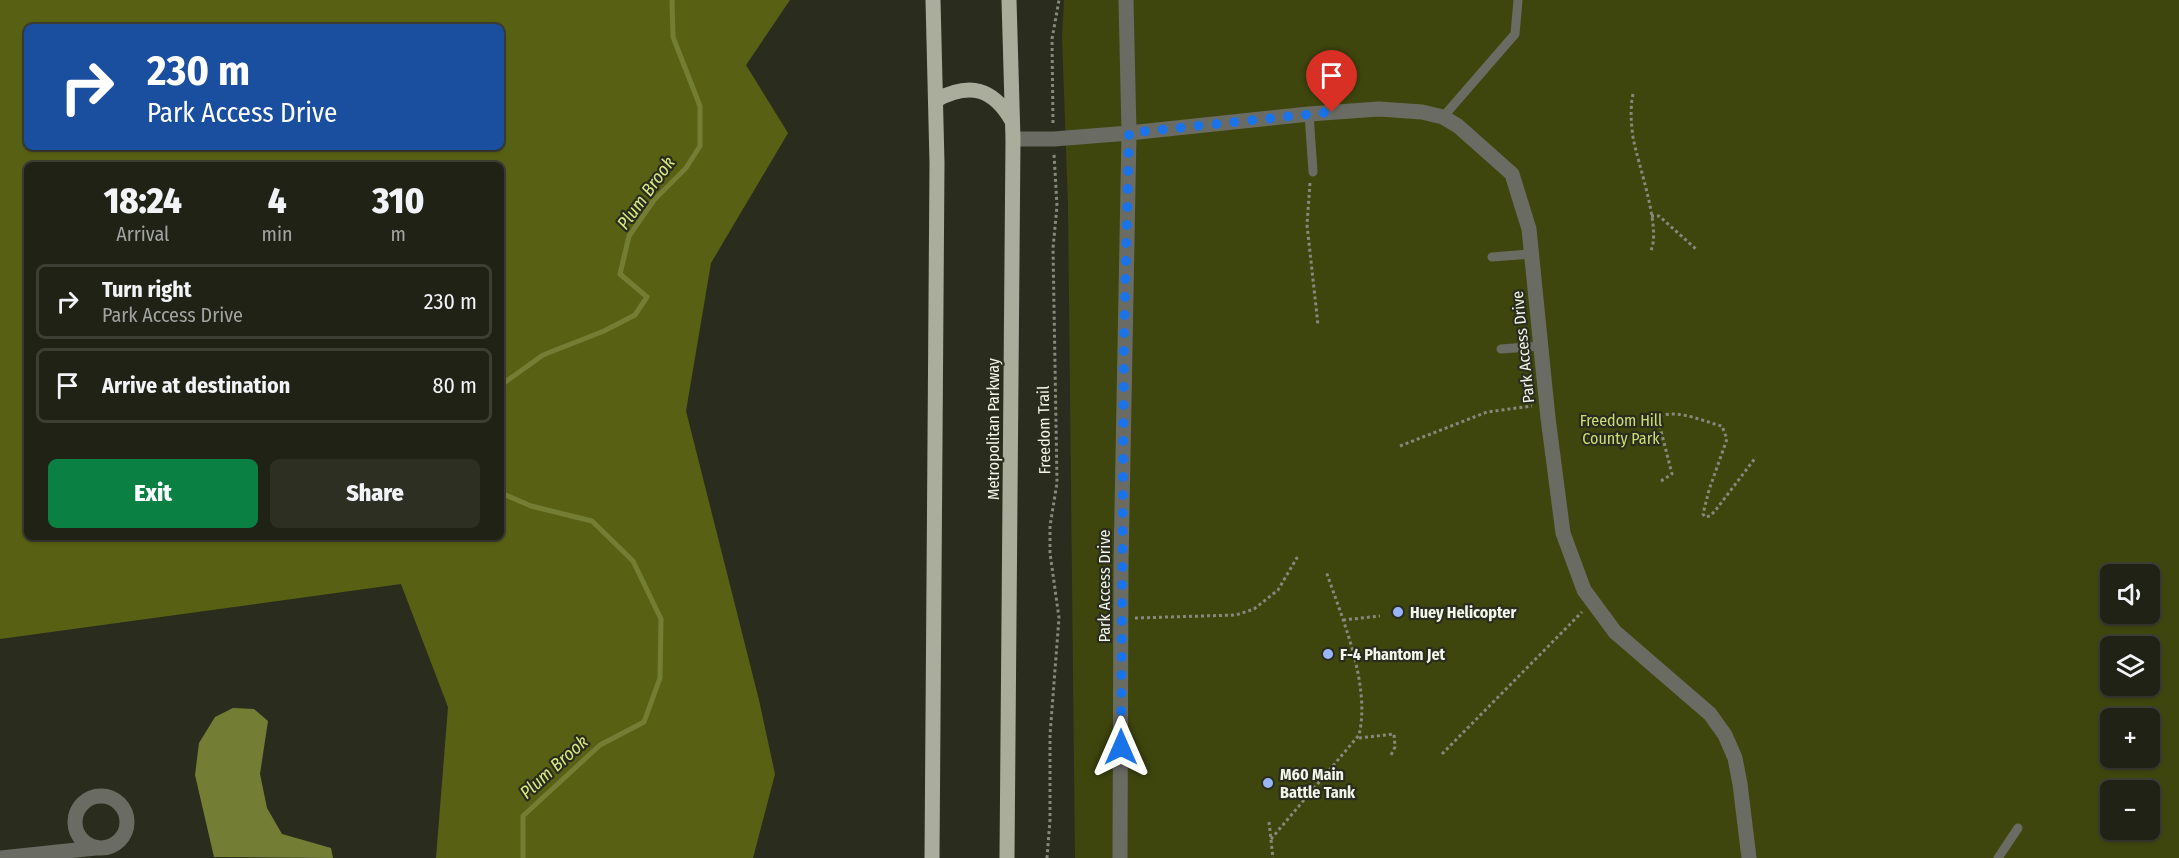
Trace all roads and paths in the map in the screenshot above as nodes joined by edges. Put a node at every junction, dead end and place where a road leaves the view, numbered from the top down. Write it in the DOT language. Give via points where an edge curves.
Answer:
graph roads {
  1 [pos="933,0"];
  2 [pos="1009,0"];
  3 [pos="1059,0"];
  4 [pos="1126,0"];
  5 [pos="1518,0"];
  6 [pos="1633,94"];
  7 [pos="936,100"];
  8 [pos="1309,114"];
  9 [pos="1443,117"];
  10 [pos="1013,131"];
  11 [pos="1129,133"];
  12 [pos="1054,139"];
  13 [pos="1313,172"];
  14 [pos="1651,216"];
  15 [pos="1697,250"];
  16 [pos="1650,252"];
  17 [pos="1531,254"];
  18 [pos="1492,257"];
  19 [pos="1318,325"];
  20 [pos="1541,346"];
  21 [pos="1501,349"];
  22 [pos="1547,405"];
  23 [pos="1400,446"];
  24 [pos="1756,457"];
  25 [pos="1661,481"];
  26 [pos="1298,556"];
  27 [pos="1326,571"];
  28 [pos="1586,609"];
  29 [pos="1380,616"];
  30 [pos="1121,617"];
  31 [pos="1343,620"];
  32 [pos="1357,738"];
  33 [pos="1442,754"];
  34 [pos="1390,757"];
  35 [pos="1269,822"];
  36 [pos="75,824"];
  37 [pos="2018,828"];
  38 [pos="1270,839"];
  39 [pos="96,848"];
  40 [pos="60,851"];
  41 [pos="1,858"];
  42 [pos="932,858"];
  43 [pos="1007,858"];
  44 [pos="1047,858"];
  45 [pos="1120,858"];
  46 [pos="1273,858"];
  47 [pos="1749,858"];
  48 [pos="1998,858"];
  1 -- 7 [label="main road"];
  2 -- 10 [label="main road, Metropolitan Parkway"];
  3 -- 12 [label="path, Freedom Trail" via="1052,39"];
  4 -- 11 [label="street, Park Access Drive"];
  5 -- 9 [label="lane" via="1515,34"];
  6 -- 14 [label="path" via="1633,138"];
  7 -- 10 [label="main road" via="971,90 981,92 1003,105"];
  7 -- 42 [label="main road"];
  8 -- 9 [label="street, Park Access Drive" via="1379,109"];
  8 -- 11 [label="street, Park Access Drive"];
  8 -- 13 [label="lane"];
  9 -- 17 [label="street, Park Access Drive" via="1512,174"];
  10 -- 12 [label="street, Park Access Drive"];
  10 -- 43 [label="main road, Metropolitan Parkway"];
  11 -- 12 [label="street, Park Access Drive"];
  11 -- 30 [label="street, Park Access Drive"];
  12 -- 44 [label="path, Freedom Trail" via="1057,483 1050,553 1059,618 1051,714"];
  13 -- 19 [label="path" via="1307,225"];
  14 -- 15 [label="path" via="1659,216"];
  14 -- 16 [label="path" via="1654,247"];
  17 -- 18 [label="lane"];
  17 -- 20 [label="street, Park Access Drive"];
  20 -- 21 [label="lane"];
  20 -- 22 [label="street, Park Access Drive"];
  22 -- 23 [label="path" via="1487,412"];
  22 -- 47 [label="street, Park Access Drive" via="1563,532 1584,590 1615,632 1710,714 1725,735 1735,758"];
  24 -- 25 [label="path" via="1715,512 1705,517 1726,433 1722,426 1666,414 1658,420 1672,474"];
  26 -- 30 [label="path" via="1278,590 1254,609 1236,615"];
  27 -- 31 [label="path"];
  28 -- 33 [label="path"];
  29 -- 31 [label="path"];
  30 -- 45 [label="street, Park Access Drive"];
  31 -- 32 [label="path" via="1356,659 1362,710"];
  32 -- 34 [label="path" via="1394,734 1395,747"];
  32 -- 38 [label="path"];
  35 -- 38 [label="path"];
  36 -- 39 [label="street" via="82,839"];
  36 -- 39 [label="street" via="86,801 102,796 118,802 127,816 125,834 113,846"];
  36 -- 40 [label="street"];
  37 -- 48 [label="lane"];
  38 -- 46 [label="path"];
  39 -- 40 [label="street"];
  40 -- 41 [label="street"];
}
